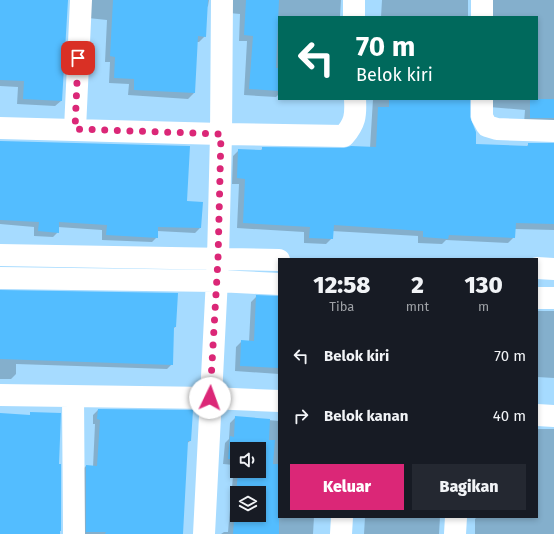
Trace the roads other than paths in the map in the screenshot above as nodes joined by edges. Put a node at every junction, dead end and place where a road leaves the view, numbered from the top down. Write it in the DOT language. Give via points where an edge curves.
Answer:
graph roads {
  1 [pos="81,0"];
  2 [pos="222,0"];
  3 [pos="354,0"];
  4 [pos="482,0"];
  5 [pos="354,16"];
  6 [pos="482,16"];
  7 [pos="355,100"];
  8 [pos="482,100"];
  9 [pos="0,128"];
  10 [pos="75,129"];
  11 [pos="554,131"];
  12 [pos="221,134"];
  13 [pos="0,255"];
  14 [pos="218,259"];
  15 [pos="278,260"];
  16 [pos="538,268"];
  17 [pos="554,269"];
  18 [pos="0,278"];
  19 [pos="217,281"];
  20 [pos="278,284"];
  21 [pos="538,298"];
  22 [pos="554,298"];
  23 [pos="0,396"];
  24 [pos="73,397"];
  25 [pos="210,398"];
  26 [pos="278,401"];
  27 [pos="538,415"];
  28 [pos="554,416"];
  29 [pos="342,518"];
  30 [pos="456,518"];
  31 [pos="74,534"];
  32 [pos="204,534"];
  33 [pos="341,534"];
  34 [pos="455,534"];
  1 -- 10 [label="street"];
  2 -- 12 [label="street"];
  3 -- 5 [label="street"];
  4 -- 6 [label="street"];
  7 -- 12 [label="street" via="356,116 352,127 344,136"];
  8 -- 11 [label="street" via="482,118 487,126 497,129"];
  9 -- 10 [label="street"];
  10 -- 12 [label="street"];
  12 -- 14 [label="street"];
  13 -- 14 [label="street"];
  14 -- 15 [label="street"];
  14 -- 19 [label="street"];
  16 -- 17 [label="street"];
  18 -- 19 [label="street"];
  19 -- 20 [label="street"];
  19 -- 25 [label="street"];
  21 -- 22 [label="street"];
  23 -- 24 [label="street"];
  24 -- 25 [label="street"];
  24 -- 31 [label="street"];
  25 -- 26 [label="street"];
  25 -- 32 [label="street"];
  27 -- 28 [label="street"];
  29 -- 33 [label="street"];
  30 -- 34 [label="street"];
}
